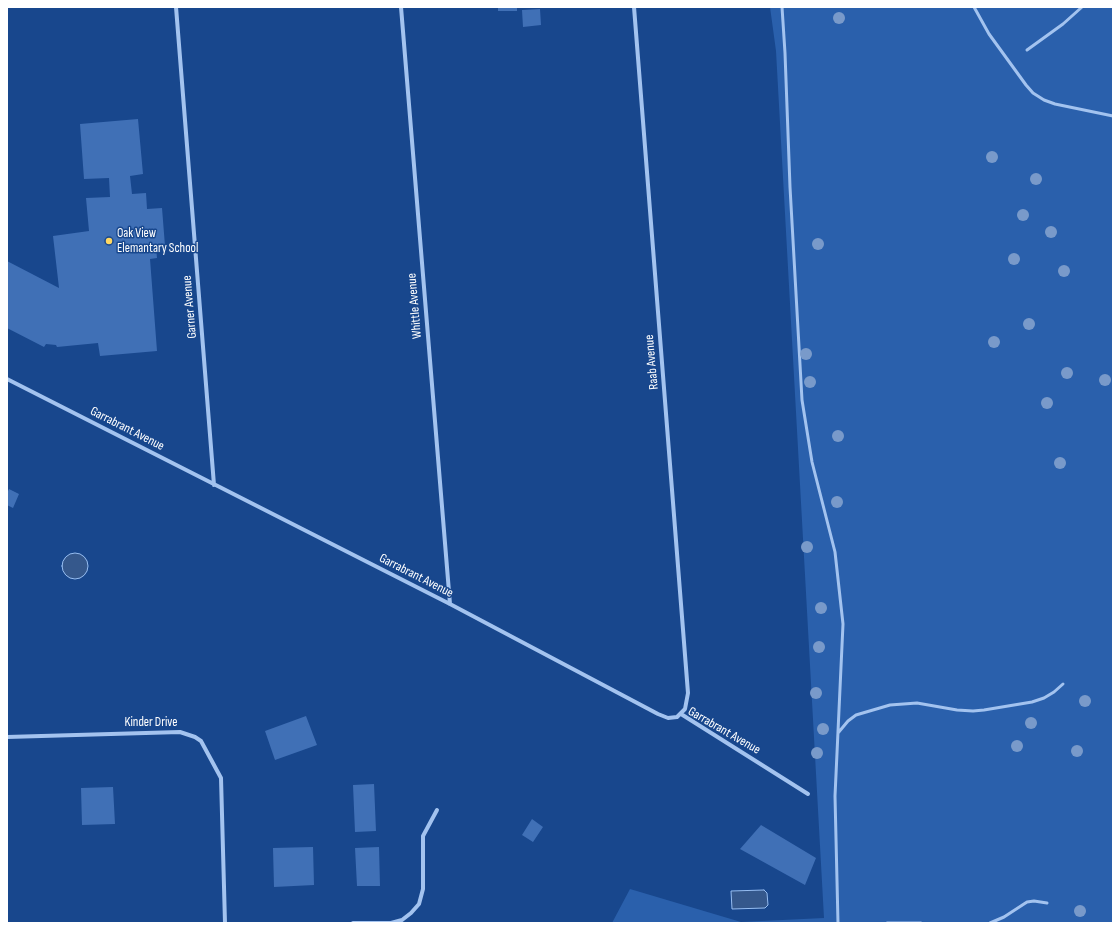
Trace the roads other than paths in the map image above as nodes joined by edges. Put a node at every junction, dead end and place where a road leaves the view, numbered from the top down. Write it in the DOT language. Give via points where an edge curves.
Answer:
graph roads {
  1 [pos="176,7"];
  2 [pos="401,7"];
  3 [pos="634,7"];
  4 [pos="782,7"];
  5 [pos="974,7"];
  6 [pos="1082,7"];
  7 [pos="1027,50"];
  8 [pos="1113,116"];
  9 [pos="7,378"];
  10 [pos="214,485"];
  11 [pos="450,604"];
  12 [pos="1063,684"];
  13 [pos="681,714"];
  14 [pos="838,734"];
  15 [pos="7,737"];
  16 [pos="808,794"];
  17 [pos="437,810"];
  18 [pos="1047,903"];
  19 [pos="225,923"];
  20 [pos="353,923"];
  21 [pos="838,923"];
  22 [pos="887,923"];
  23 [pos="921,923"];
  24 [pos="990,923"];
  1 -- 10 [label="street, Garner Avenue"];
  2 -- 11 [label="street, Whittle Avenue"];
  3 -- 13 [label="street, Raab Avenue" via="688,693 687,703"];
  4 -- 14 [label="lane" via="802,400 812,462 835,552 843,624"];
  5 -- 8 [label="lane" via="989,34 1033,93 1055,104"];
  6 -- 7 [label="lane"];
  9 -- 10 [label="street, Garrabrant Avenue"];
  10 -- 11 [label="street, Garrabrant Avenue"];
  11 -- 13 [label="street, Garrabrant Avenue" via="658,714 673,718"];
  12 -- 14 [label="lane" via="1044,698 1032,702 984,710 957,710 917,703 890,705 856,715"];
  13 -- 16 [label="street, Garrabrant Avenue"];
  14 -- 21 [label="lane" via="835,796"];
  15 -- 19 [label="street, Kinder Drive" via="180,732 201,741 221,778"];
  17 -- 20 [label="street" via="423,836 423,890 419,904 402,920 390,923"];
  18 -- 24 [label="lane" via="1027,902"];
  22 -- 23 [label="lane"];
}
